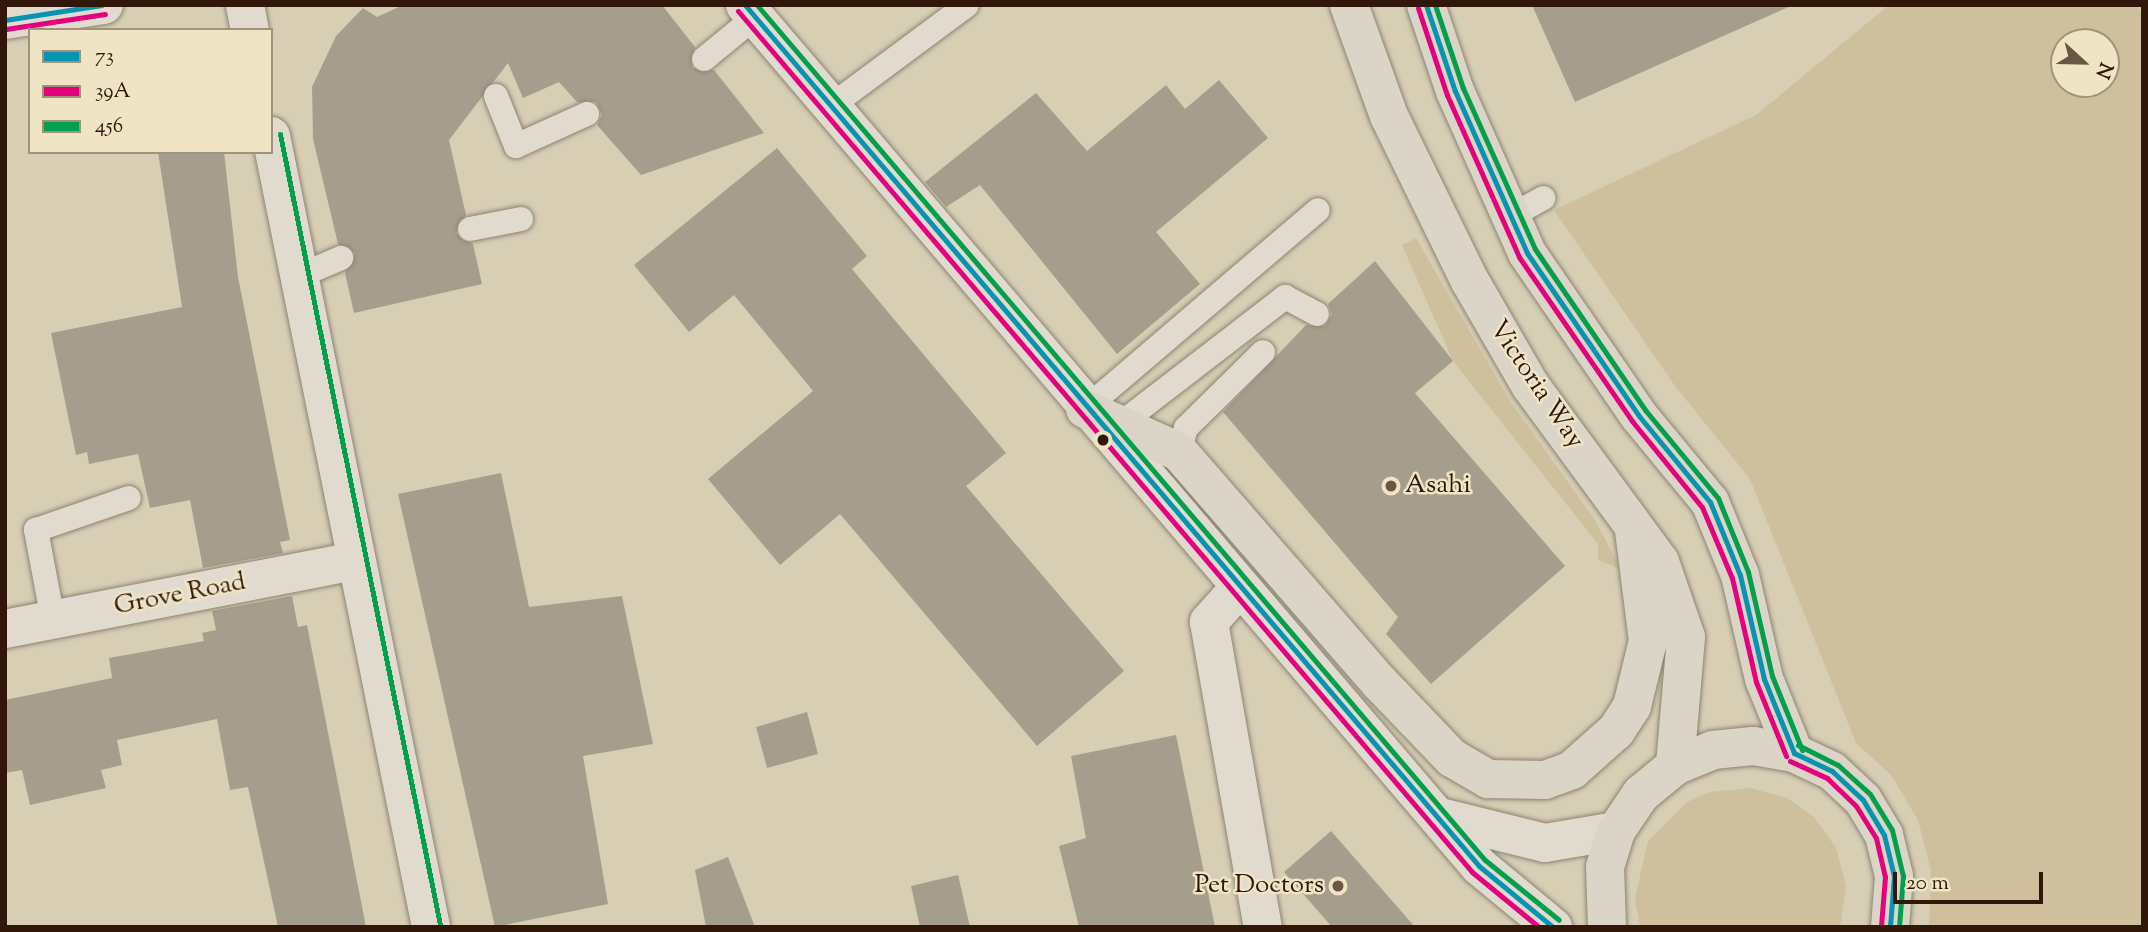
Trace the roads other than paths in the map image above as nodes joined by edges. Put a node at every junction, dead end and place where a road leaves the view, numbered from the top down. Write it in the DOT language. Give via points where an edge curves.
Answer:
graph roads {
  1 [pos="104,5"];
  2 [pos="246,5"];
  3 [pos="967,5"];
  4 [pos="1349,5"];
  5 [pos="1431,9"];
  6 [pos="750,11"];
  7 [pos="5,20"];
  8 [pos="250,28"];
  9 [pos="704,59"];
  10 [pos="496,96"];
  11 [pos="831,106"];
  12 [pos="587,114"];
  13 [pos="273,146"];
  14 [pos="1318,210"];
  15 [pos="521,219"];
  16 [pos="470,229"];
  17 [pos="341,258"];
  18 [pos="299,276"];
  19 [pos="1317,314"];
  20 [pos="1263,352"];
  21 [pos="1085,409"];
  22 [pos="1119,425"];
  23 [pos="1178,452"];
  24 [pos="129,498"];
  25 [pos="1634,530"];
  26 [pos="355,561"];
  27 [pos="1240,587"];
  28 [pos="53,620"];
  29 [pos="5,629"];
  30 [pos="1794,752"];
  31 [pos="1675,766"];
  32 [pos="1444,818"];
  33 [pos="1616,831"];
  34 [pos="431,927"];
  35 [pos="1263,927"];
  36 [pos="1553,927"];
  37 [pos="1607,927"];
  38 [pos="1890,927"];
  1 -- 7 [label="street"];
  2 -- 8 [label="street"];
  3 -- 11 [label="lane"];
  4 -- 25 [label="main road, Victoria Way" via="1389,116 1470,281 1530,385"];
  5 -- 30 [label="main road" via="1527,207 1527,253 1639,416 1710,502 1740,575 1764,679"];
  6 -- 9 [label="lane"];
  6 -- 11 [label="street"];
  10 -- 12 [label="lane" via="516,146"];
  11 -- 21 [label="street"];
  13 -- 18 [label="street"];
  14 -- 21 [label="lane"];
  15 -- 16 [label="lane"];
  17 -- 18 [label="lane"];
  18 -- 26 [label="street"];
  19 -- 22 [label="lane" via="1285,297"];
  20 -- 23 [label="lane" via="1186,428"];
  21 -- 22 [label="main road"];
  21 -- 27 [label="street"];
  22 -- 23 [label="main road"];
  23 -- 25 [label="main road" via="1389,692 1452,758 1488,779 1545,780 1572,770 1616,731 1632,706 1648,640"];
  24 -- 28 [label="lane" via="36,530"];
  25 -- 31 [label="main road, Victoria Way" via="1660,562 1686,636"];
  26 -- 28 [label="street, Grove Road"];
  26 -- 34 [label="street"];
  27 -- 32 [label="street"];
  27 -- 35 [label="street" via="1209,622"];
  28 -- 29 [label="street, Grove Road"];
  30 -- 31 [label="main road" via="1726,749"];
  30 -- 38 [label="main road" via="1832,771 1855,792 1884,835 1894,876"];
  31 -- 33 [label="main road" via="1641,794"];
  32 -- 33 [label="street" via="1545,843"];
  32 -- 36 [label="street" via="1479,866"];
  33 -- 37 [label="main road" via="1605,867"];
}
